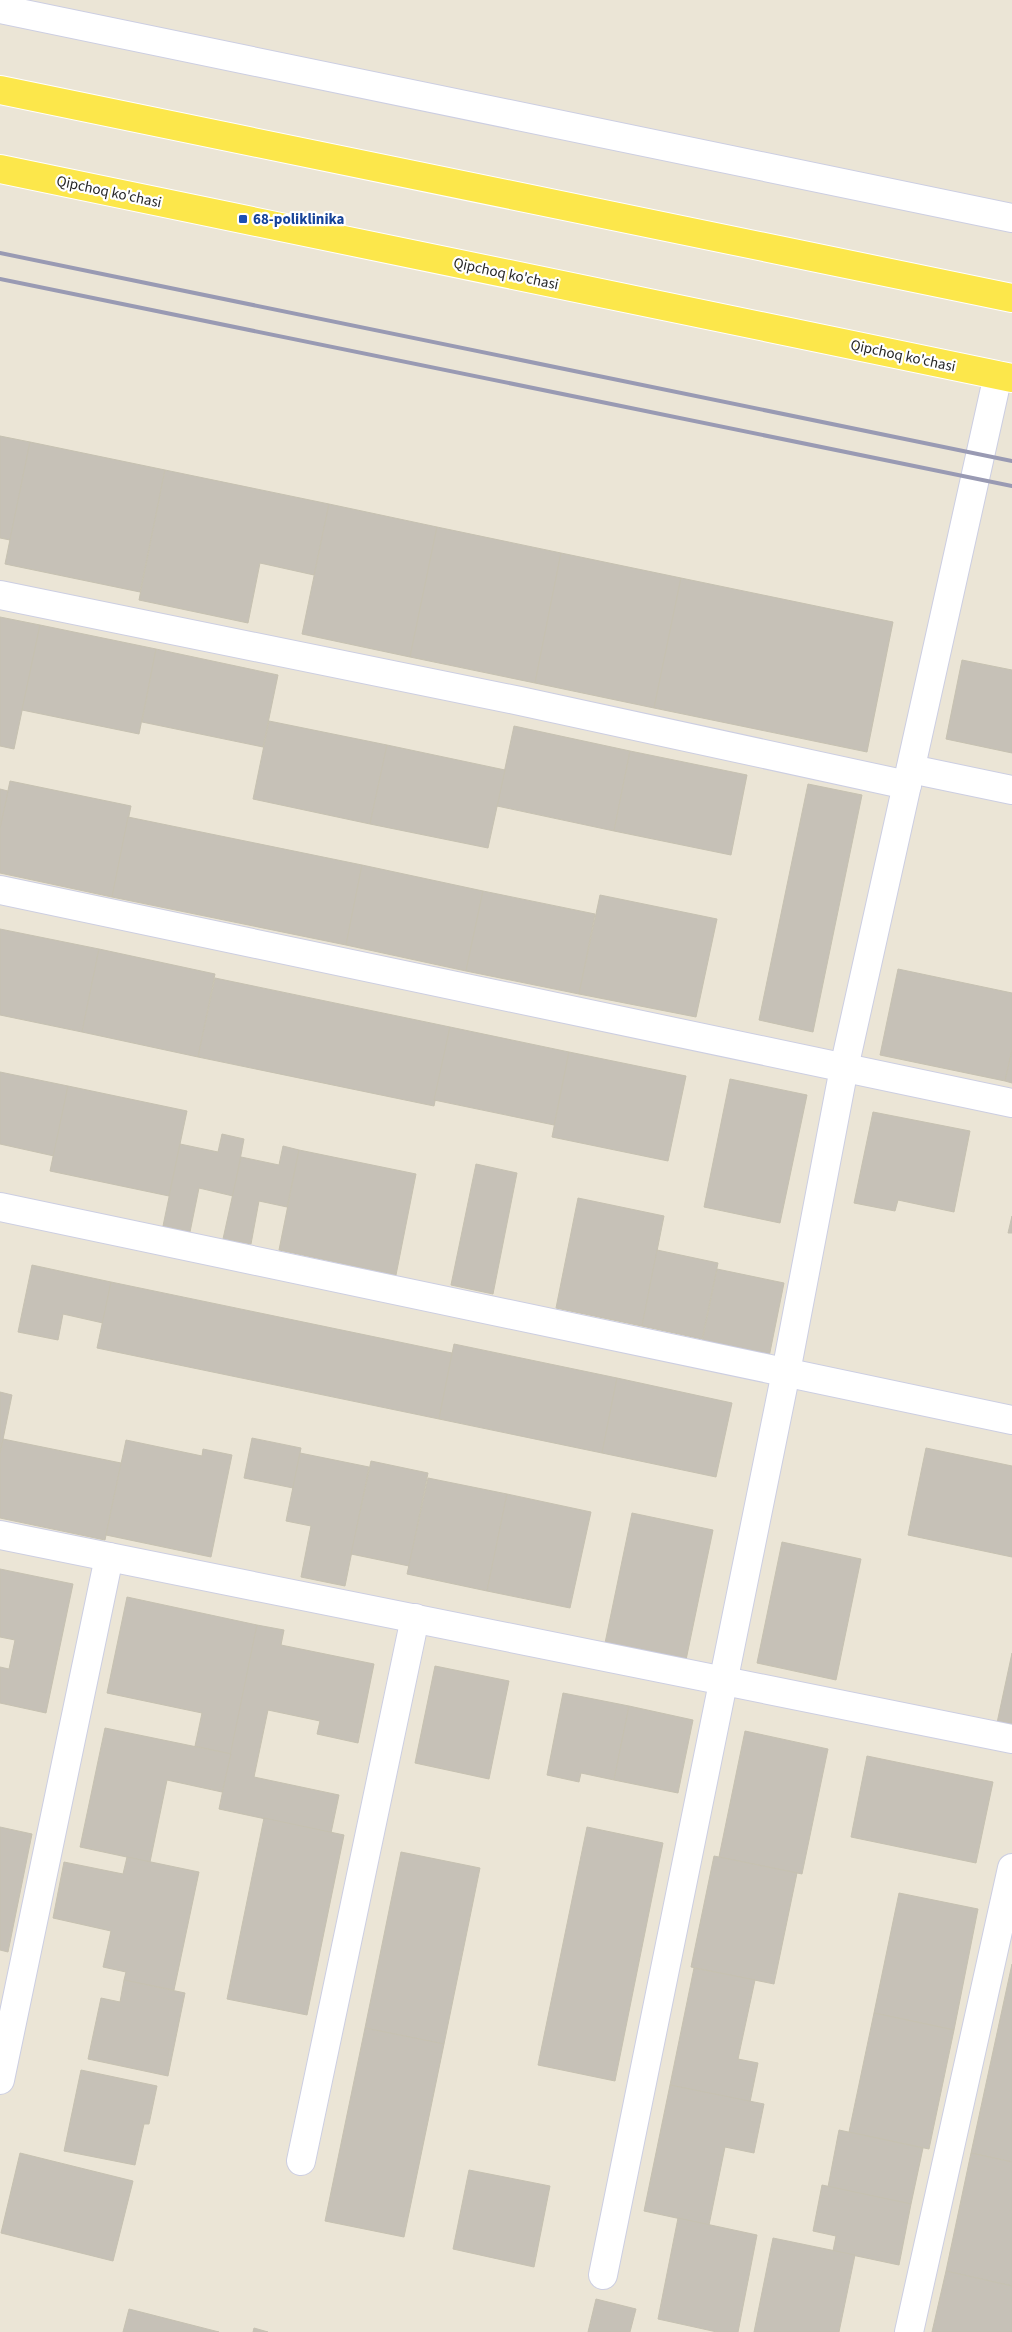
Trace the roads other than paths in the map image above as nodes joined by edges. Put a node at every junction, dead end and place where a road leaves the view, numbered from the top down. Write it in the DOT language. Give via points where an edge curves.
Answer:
graph roads {
  1 [pos="0,9"];
  2 [pos="0,90"];
  3 [pos="0,169"];
  4 [pos="1012,218"];
  5 [pos="1012,298"];
  6 [pos="1005,377"];
  7 [pos="0,595"];
  8 [pos="909,777"];
  9 [pos="1012,790"];
  10 [pos="0,890"];
  11 [pos="844,1068"];
  12 [pos="1012,1104"];
  13 [pos="0,1207"];
  14 [pos="786,1372"];
  15 [pos="1012,1420"];
  16 [pos="0,1535"];
  17 [pos="109,1557"];
  18 [pos="415,1618"];
  19 [pos="724,1680"];
  20 [pos="1012,1739"];
  21 [pos="1012,1868"];
  22 [pos="0,2080"];
  23 [pos="300,2161"];
  24 [pos="603,2275"];
  25 [pos="909,2332"];
  1 -- 4 [label="street"];
  2 -- 5 [label="main road"];
  3 -- 6 [label="main road, Qipchoq ko'chasi"];
  6 -- 8 [label="street"];
  7 -- 8 [label="street"];
  8 -- 9 [label="street"];
  8 -- 11 [label="street"];
  10 -- 11 [label="street"];
  11 -- 12 [label="street"];
  11 -- 14 [label="street"];
  13 -- 14 [label="street"];
  14 -- 15 [label="street"];
  14 -- 19 [label="street"];
  16 -- 17 [label="street"];
  17 -- 18 [label="street"];
  17 -- 22 [label="street"];
  18 -- 19 [label="street"];
  18 -- 23 [label="street"];
  19 -- 20 [label="street"];
  19 -- 24 [label="street"];
  21 -- 25 [label="street"];
}
